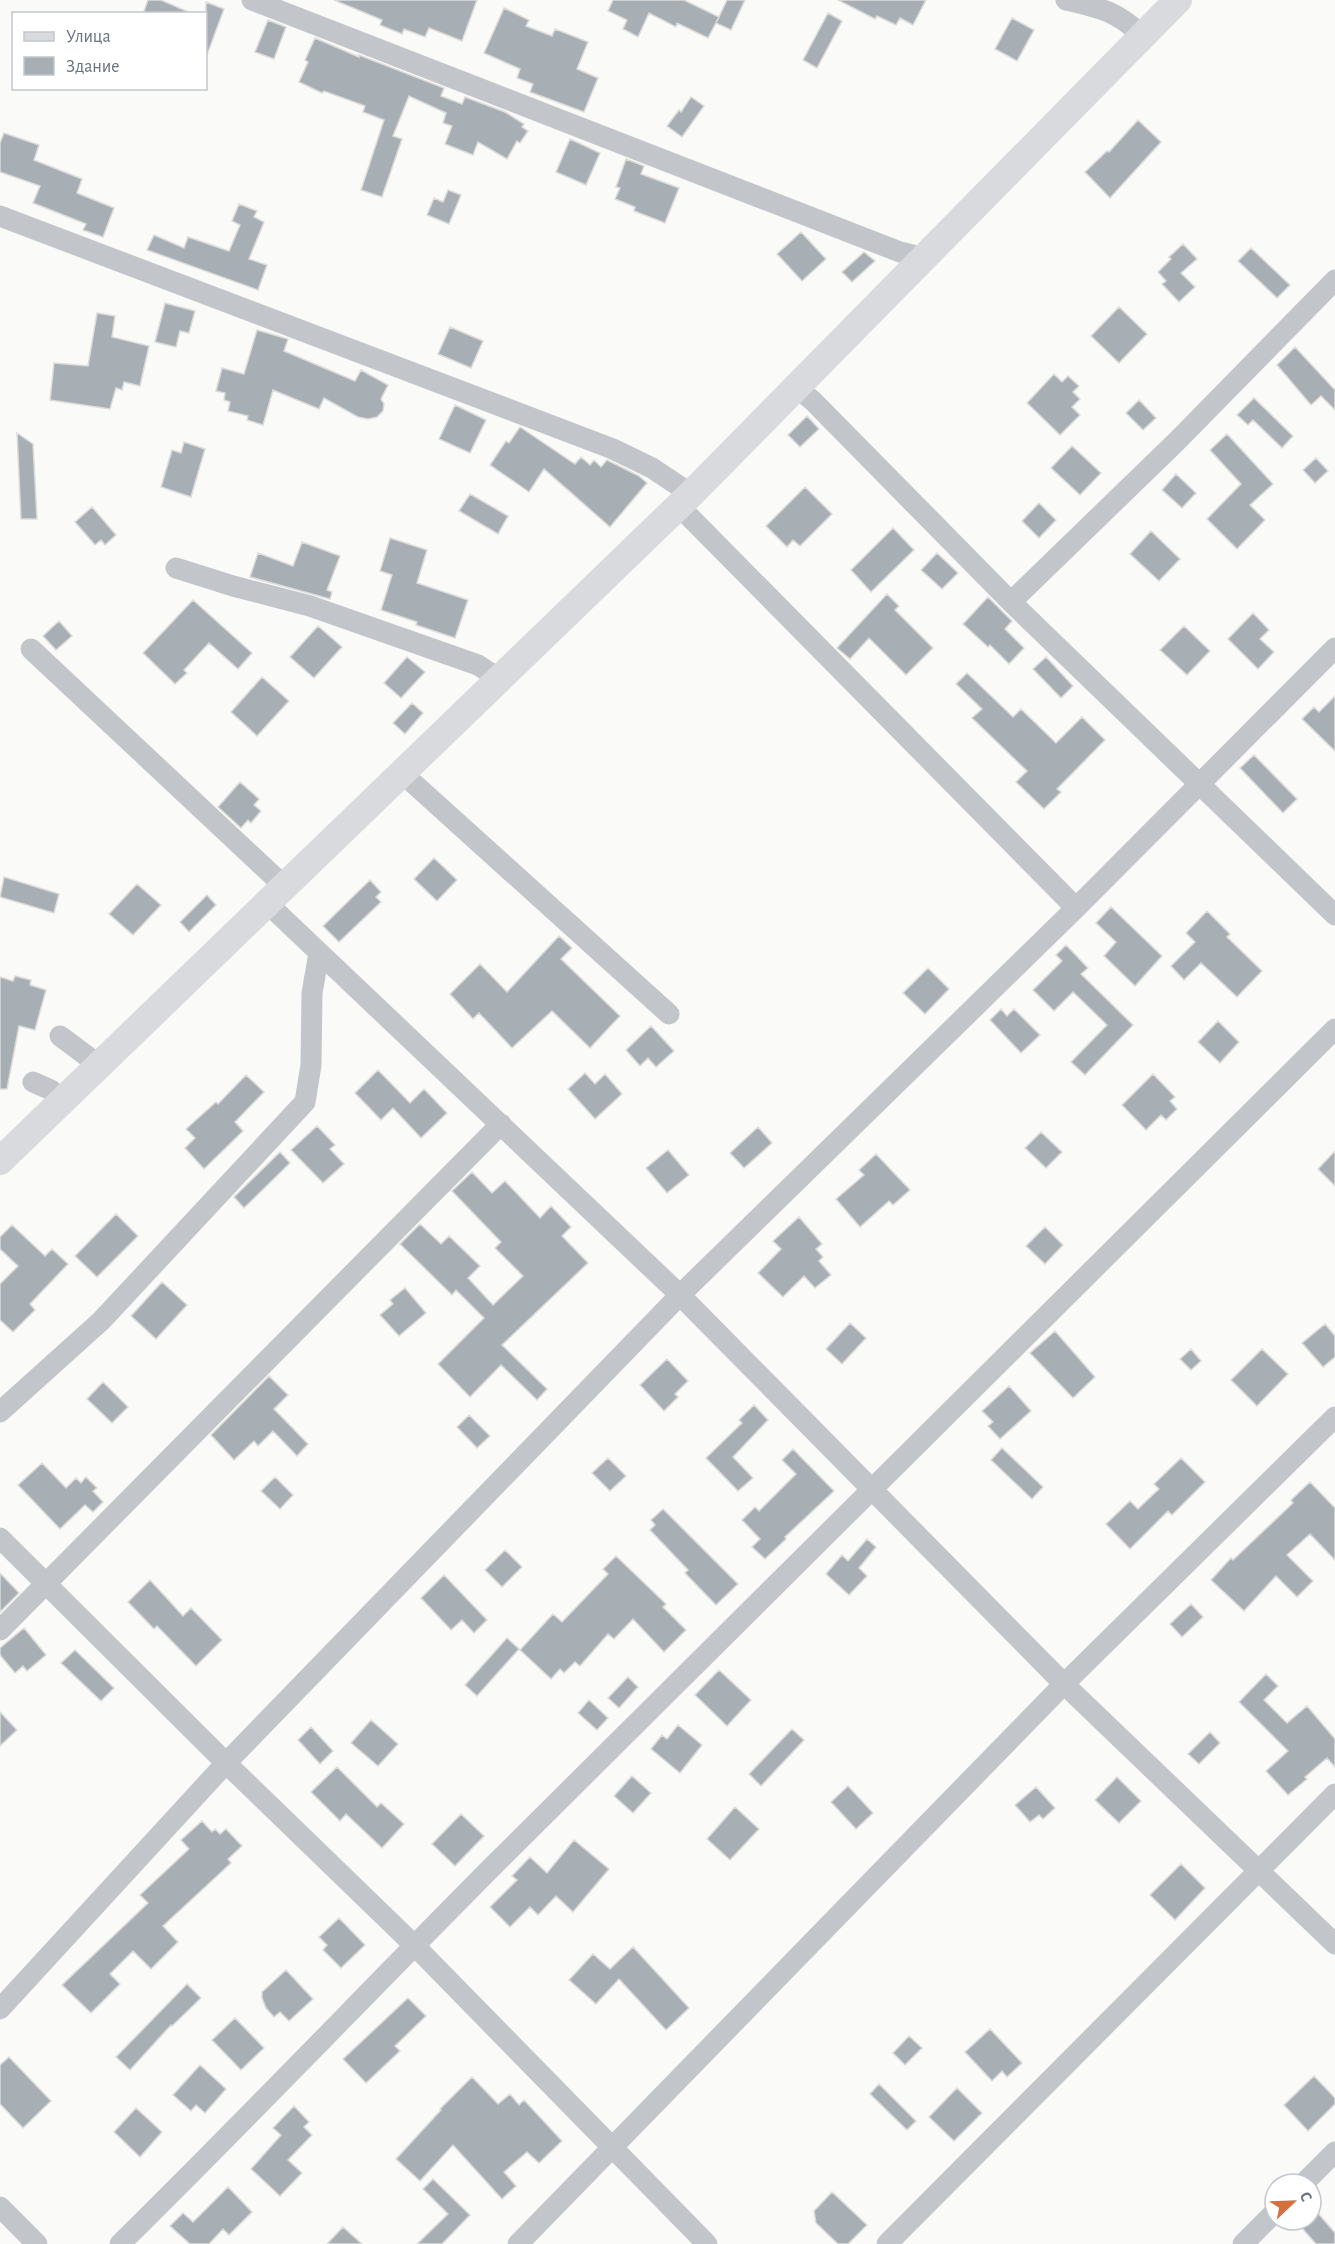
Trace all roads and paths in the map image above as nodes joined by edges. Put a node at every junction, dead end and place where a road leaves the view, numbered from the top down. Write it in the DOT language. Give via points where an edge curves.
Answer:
graph roads {
  1 [pos="252,0"];
  2 [pos="1066,0"];
  3 [pos="1178,0"];
  4 [pos="1143,36"];
  5 [pos="0,216"];
  6 [pos="925,258"];
  7 [pos="1335,280"];
  8 [pos="796,387"];
  9 [pos="685,500"];
  10 [pos="176,568"];
  11 [pos="1011,602"];
  12 [pos="1335,648"];
  13 [pos="32,649"];
  14 [pos="501,680"];
  15 [pos="402,773"];
  16 [pos="1198,784"];
  17 [pos="275,895"];
  18 [pos="1076,908"];
  19 [pos="1335,915"];
  20 [pos="320,953"];
  21 [pos="669,1014"];
  22 [pos="1335,1029"];
  23 [pos="60,1036"];
  24 [pos="99,1065"];
  25 [pos="33,1082"];
  26 [pos="63,1100"];
  27 [pos="501,1124"];
  28 [pos="0,1161"];
  29 [pos="680,1295"];
  30 [pos="0,1412"];
  31 [pos="1335,1417"];
  32 [pos="869,1489"];
  33 [pos="0,1538"];
  34 [pos="46,1583"];
  35 [pos="0,1630"];
  36 [pos="1064,1684"];
  37 [pos="226,1763"];
  38 [pos="1335,1794"];
  39 [pos="1258,1871"];
  40 [pos="1335,1944"];
  41 [pos="414,1945"];
  42 [pos="0,2008"];
  43 [pos="611,2147"];
  44 [pos="1335,2152"];
  45 [pos="1315,2172"];
  46 [pos="0,2207"];
  47 [pos="1263,2224"];
  48 [pos="37,2244"];
  49 [pos="120,2244"];
  50 [pos="518,2244"];
  51 [pos="707,2244"];
  52 [pos="887,2244"];
  53 [pos="1243,2244"];
  1 -- 6 [label="street" via="900,252"];
  2 -- 4 [label="street" via="1101,8 1125,20"];
  3 -- 4 [label="street"];
  4 -- 6 [label="street"];
  5 -- 9 [label="street" via="613,449 652,468"];
  6 -- 8 [label="street"];
  7 -- 11 [label="street"];
  8 -- 9 [label="street"];
  8 -- 11 [label="street"];
  9 -- 14 [label="street"];
  9 -- 18 [label="street"];
  10 -- 14 [label="street" via="310,606 478,665"];
  11 -- 16 [label="street"];
  12 -- 16 [label="street"];
  13 -- 17 [label="street"];
  14 -- 15 [label="street"];
  15 -- 17 [label="street"];
  15 -- 21 [label="street"];
  16 -- 18 [label="street"];
  16 -- 19 [label="street"];
  17 -- 20 [label="street"];
  17 -- 24 [label="street"];
  18 -- 29 [label="street"];
  20 -- 27 [label="street"];
  20 -- 30 [label="street" via="312,993 311,1065 305,1102 101,1321"];
  22 -- 32 [label="street"];
  23 -- 24 [label="street"];
  24 -- 26 [label="street"];
  25 -- 26 [label="street"];
  26 -- 28 [label="street"];
  27 -- 29 [label="street"];
  27 -- 34 [label="street"];
  29 -- 32 [label="street"];
  29 -- 37 [label="street"];
  31 -- 36 [label="street"];
  32 -- 36 [label="street"];
  32 -- 41 [label="street"];
  33 -- 34 [label="street"];
  34 -- 35 [label="street"];
  34 -- 37 [label="street"];
  36 -- 39 [label="street"];
  36 -- 43 [label="street"];
  37 -- 41 [label="street"];
  37 -- 42 [label="street"];
  38 -- 39 [label="street"];
  39 -- 40 [label="street"];
  39 -- 52 [label="street"];
  41 -- 43 [label="street"];
  41 -- 49 [label="street"];
  43 -- 50 [label="street"];
  43 -- 51 [label="street"];
  44 -- 45 [label="street"];
  46 -- 48 [label="street"];
  47 -- 53 [label="street"];
}
